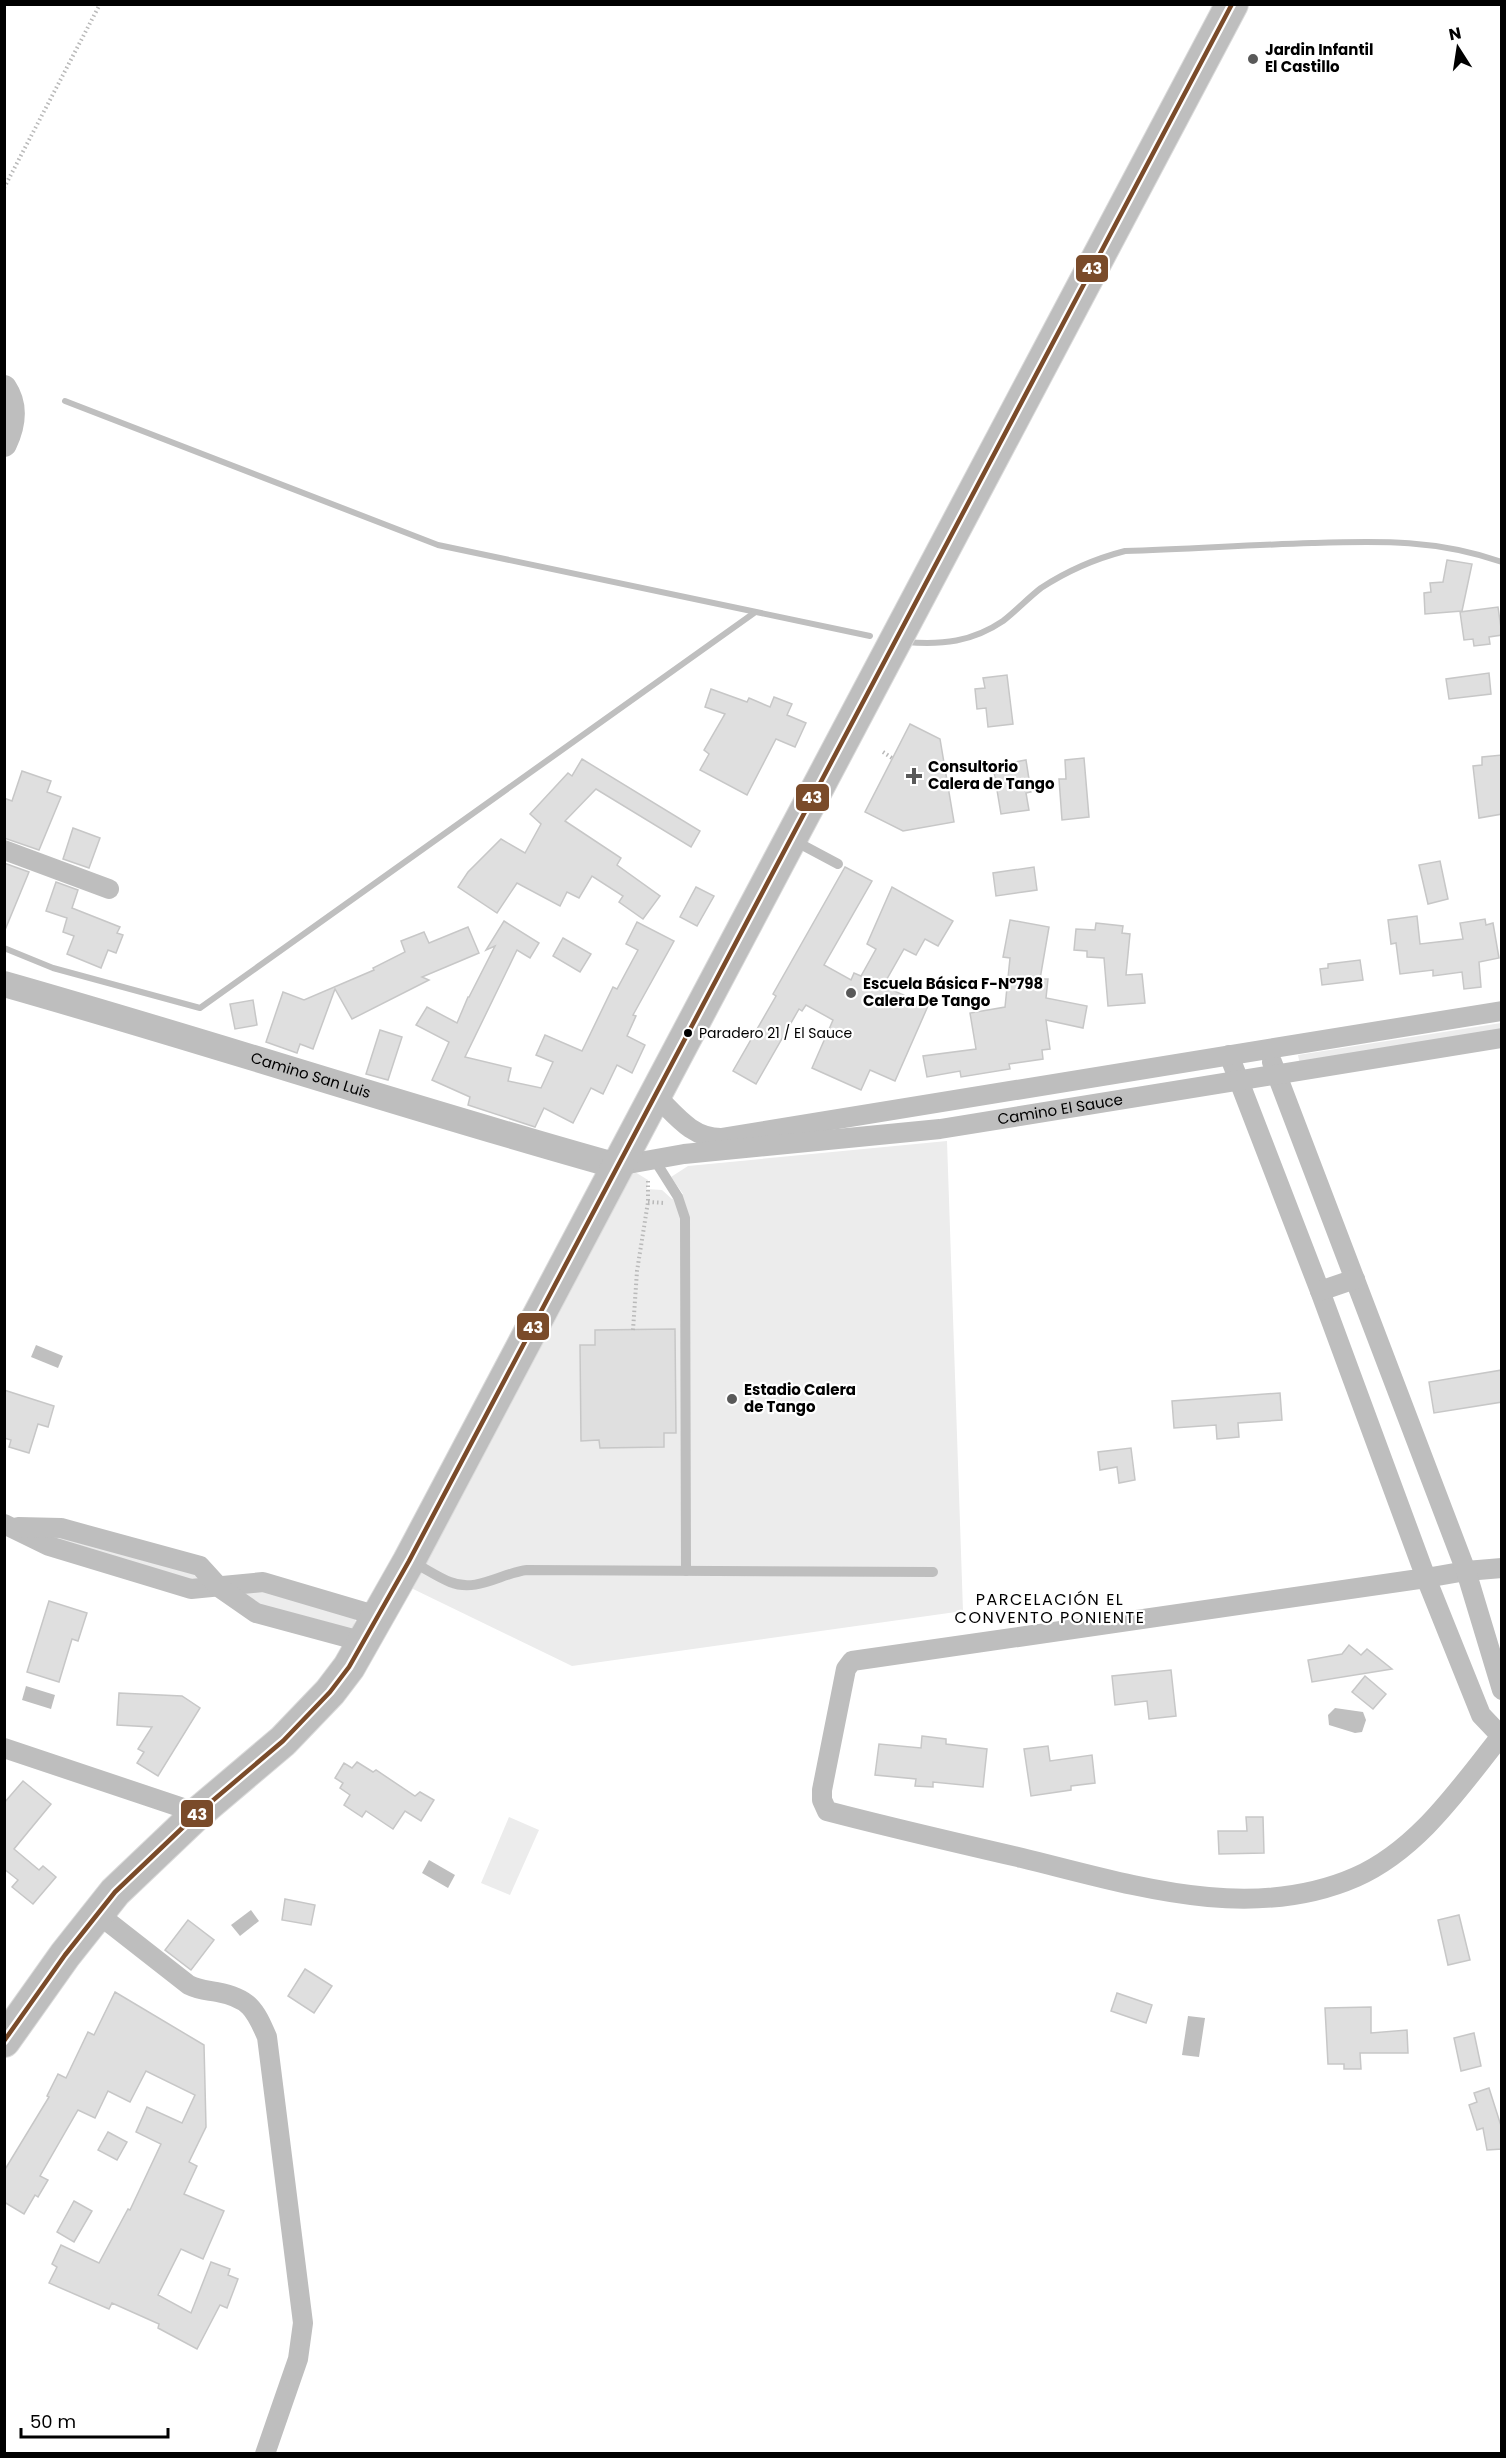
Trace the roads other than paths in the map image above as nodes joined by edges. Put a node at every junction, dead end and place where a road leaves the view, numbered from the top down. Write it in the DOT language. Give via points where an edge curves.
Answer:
graph roads {
  1 [pos="1232,4"];
  2 [pos="4,388"];
  3 [pos="4,444"];
  4 [pos="792,839"];
  5 [pos="4,849"];
  6 [pos="838,864"];
  7 [pos="109,889"];
  8 [pos="4,984"];
  9 [pos="1502,1011"];
  10 [pos="1502,1038"];
  11 [pos="1267,1048"];
  12 [pos="1229,1055"];
  13 [pos="1277,1074"];
  14 [pos="1238,1081"];
  15 [pos="655,1095"];
  16 [pos="691,1130"];
  17 [pos="684,1154"];
  18 [pos="654,1159"];
  19 [pos="617,1166"];
  20 [pos="1355,1279"];
  21 [pos="1320,1291"];
  22 [pos="9,1525"];
  23 [pos="409,1561"];
  24 [pos="1502,1569"];
  25 [pos="1466,1570"];
  26 [pos="686,1571"];
  27 [pos="933,1572"];
  28 [pos="1426,1578"];
  29 [pos="220,1588"];
  30 [pos="371,1629"];
  31 [pos="1502,1690"];
  32 [pos="1502,1736"];
  33 [pos="4,1748"];
  34 [pos="198,1813"];
  35 [pos="97,1913"];
  36 [pos="4,2041"];
  37 [pos="266,2454"];
  1 -- 4 [label="main road"];
  2 -- 3 [label="street" via="13,417"];
  4 -- 6 [label="lane"];
  4 -- 15 [label="main road"];
  5 -- 7 [label="street"];
  8 -- 19 [label="street, Camino San Luis"];
  9 -- 11 [label="street, Camino El Sauce"];
  10 -- 13 [label="street, Camino El Sauce"];
  11 -- 12 [label="street, Camino El Sauce"];
  11 -- 13 [label="street"];
  12 -- 14 [label="street"];
  12 -- 16 [label="street, Camino El Sauce" via="721,1138 709,1138"];
  13 -- 14 [label="street, Camino El Sauce"];
  13 -- 20 [label="street"];
  14 -- 17 [label="street, Camino El Sauce" via="940,1129"];
  14 -- 21 [label="street"];
  15 -- 16 [label="street, Camino El Sauce"];
  15 -- 19 [label="main road"];
  16 -- 17 [label="street"];
  17 -- 18 [label="street, Camino El Sauce"];
  18 -- 19 [label="street, Camino El Sauce"];
  18 -- 26 [label="lane" via="678,1197 685,1218"];
  19 -- 23 [label="main road"];
  20 -- 21 [label="street"];
  20 -- 25 [label="street"];
  21 -- 28 [label="street"];
  22 -- 29 [label="street" via="49,1546 191,1589"];
  23 -- 26 [label="lane" via="450,1582 468,1585 527,1570"];
  23 -- 30 [label="main road"];
  24 -- 25 [label="street"];
  25 -- 28 [label="street"];
  25 -- 31 [label="street"];
  26 -- 27 [label="lane"];
  28 -- 32 [label="street" via="1481,1715"];
  28 -- 32 [label="street" via="852,1661 844,1680 822,1790 824,1805 834,1813 1150,1889 1226,1898 1274,1898 1318,1890 1357,1876 1390,1856 1443,1809"];
  29 -- 30 [label="street" via="256,1613"];
  29 -- 30 [label="street" via="263,1582"];
  30 -- 34 [label="main road" via="330,1692 308,1716"];
  33 -- 34 [label="street"];
  34 -- 35 [label="main road" via="135,1871"];
  35 -- 36 [label="main road"];
  35 -- 37 [label="street" via="189,1985 247,2002 256,2011 267,2037 303,2323 298,2359"];
}
